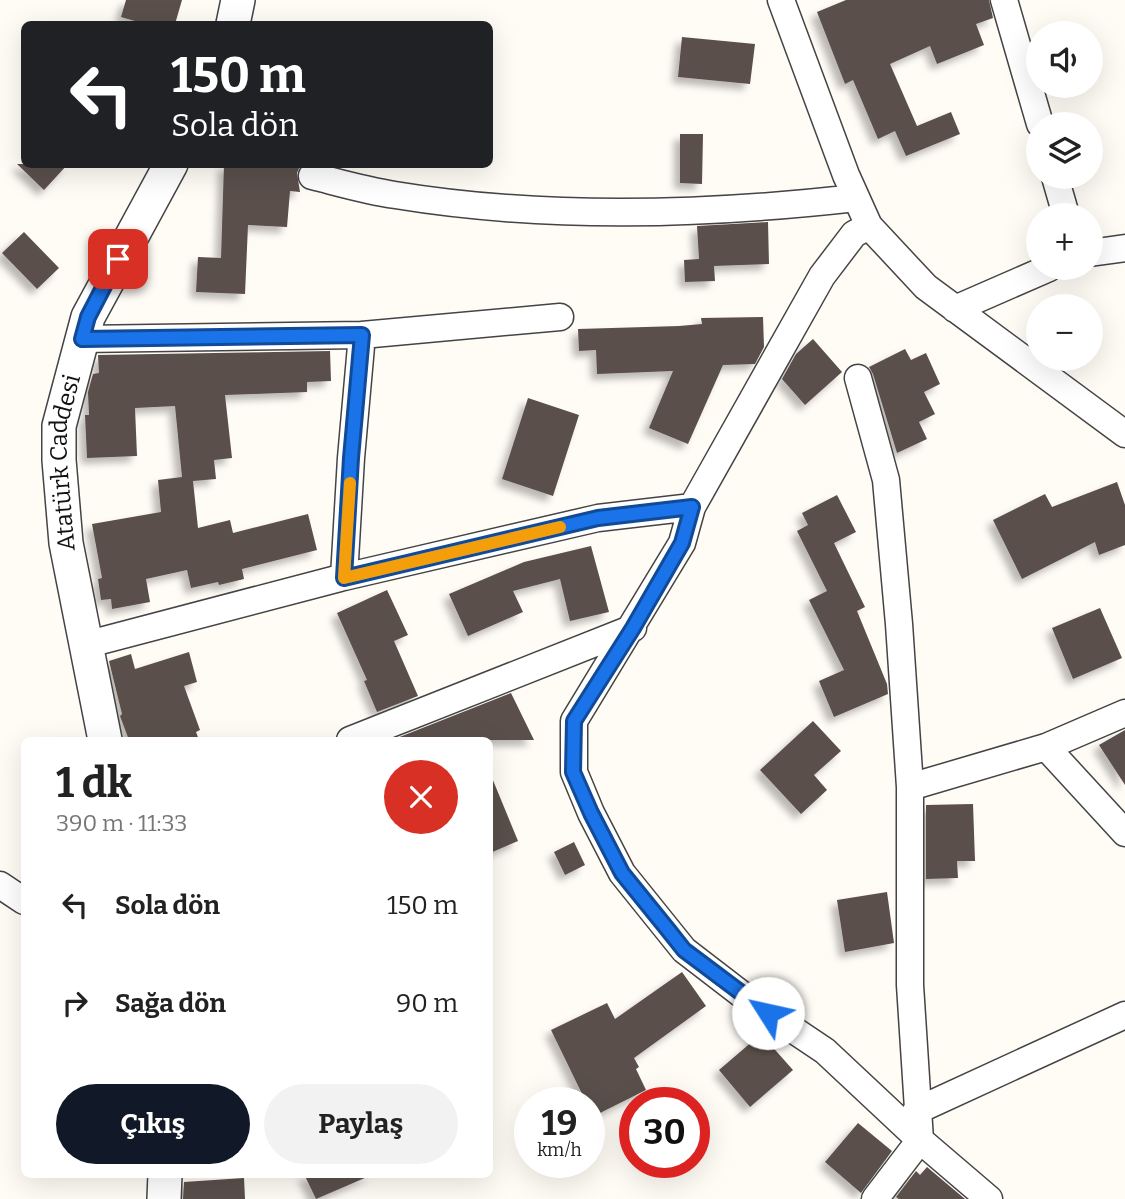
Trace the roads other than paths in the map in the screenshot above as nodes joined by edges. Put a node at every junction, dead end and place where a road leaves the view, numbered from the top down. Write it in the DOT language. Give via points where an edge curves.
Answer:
graph roads {
  1 [pos="239,0"];
  2 [pos="782,0"];
  3 [pos="1004,0"];
  4 [pos="234,21"];
  5 [pos="1037,112"];
  6 [pos="169,168"];
  7 [pos="312,176"];
  8 [pos="856,198"];
  9 [pos="869,226"];
  10 [pos="1125,248"];
  11 [pos="1103,251"];
  12 [pos="1026,278"];
  13 [pos="956,309"];
  14 [pos="560,317"];
  15 [pos="362,335"];
  16 [pos="82,339"];
  17 [pos="858,378"];
  18 [pos="1125,434"];
  19 [pos="692,507"];
  20 [pos="344,578"];
  21 [pos="633,628"];
  22 [pos="85,645"];
  23 [pos="1125,713"];
  24 [pos="103,737"];
  25 [pos="358,737"];
  26 [pos="1046,747"];
  27 [pos="910,787"];
  28 [pos="1125,833"];
  29 [pos="0,885"];
  30 [pos="21,899"];
  31 [pos="1125,1015"];
  32 [pos="916,1111"];
  33 [pos="920,1140"];
  34 [pos="165,1178"];
  35 [pos="164,1199"];
  36 [pos="874,1199"];
  37 [pos="989,1199"];
  1 -- 4 [label="street"];
  2 -- 8 [label="street"];
  3 -- 5 [label="street"];
  6 -- 16 [label="street, Atatürk Caddesi" via="105,282"];
  7 -- 8 [label="street" via="394,195 561,210 673,213"];
  8 -- 9 [label="street"];
  9 -- 13 [label="street" via="926,287"];
  9 -- 19 [label="street" via="854,234 822,276"];
  10 -- 11 [label="street"];
  12 -- 13 [label="street"];
  13 -- 18 [label="street"];
  14 -- 15 [label="street"];
  15 -- 16 [label="street"];
  15 -- 20 [label="street"];
  16 -- 22 [label="street, Atatürk Caddesi" via="59,426 59,460 66,543"];
  17 -- 27 [label="street" via="886,480"];
  19 -- 20 [label="street" via="598,518"];
  19 -- 21 [label="street" via="682,543"];
  20 -- 22 [label="street"];
  21 -- 25 [label="street"];
  21 -- 33 [label="street" via="574,721 573,772 622,873 684,950 825,1051"];
  22 -- 24 [label="street, Atatürk Caddesi"];
  23 -- 26 [label="street"];
  26 -- 27 [label="street"];
  26 -- 28 [label="street"];
  27 -- 32 [label="street" via="910,985"];
  29 -- 30 [label="street"];
  31 -- 32 [label="street"];
  32 -- 33 [label="street"];
  33 -- 36 [label="street"];
  33 -- 37 [label="street"];
  34 -- 35 [label="street"];
}
